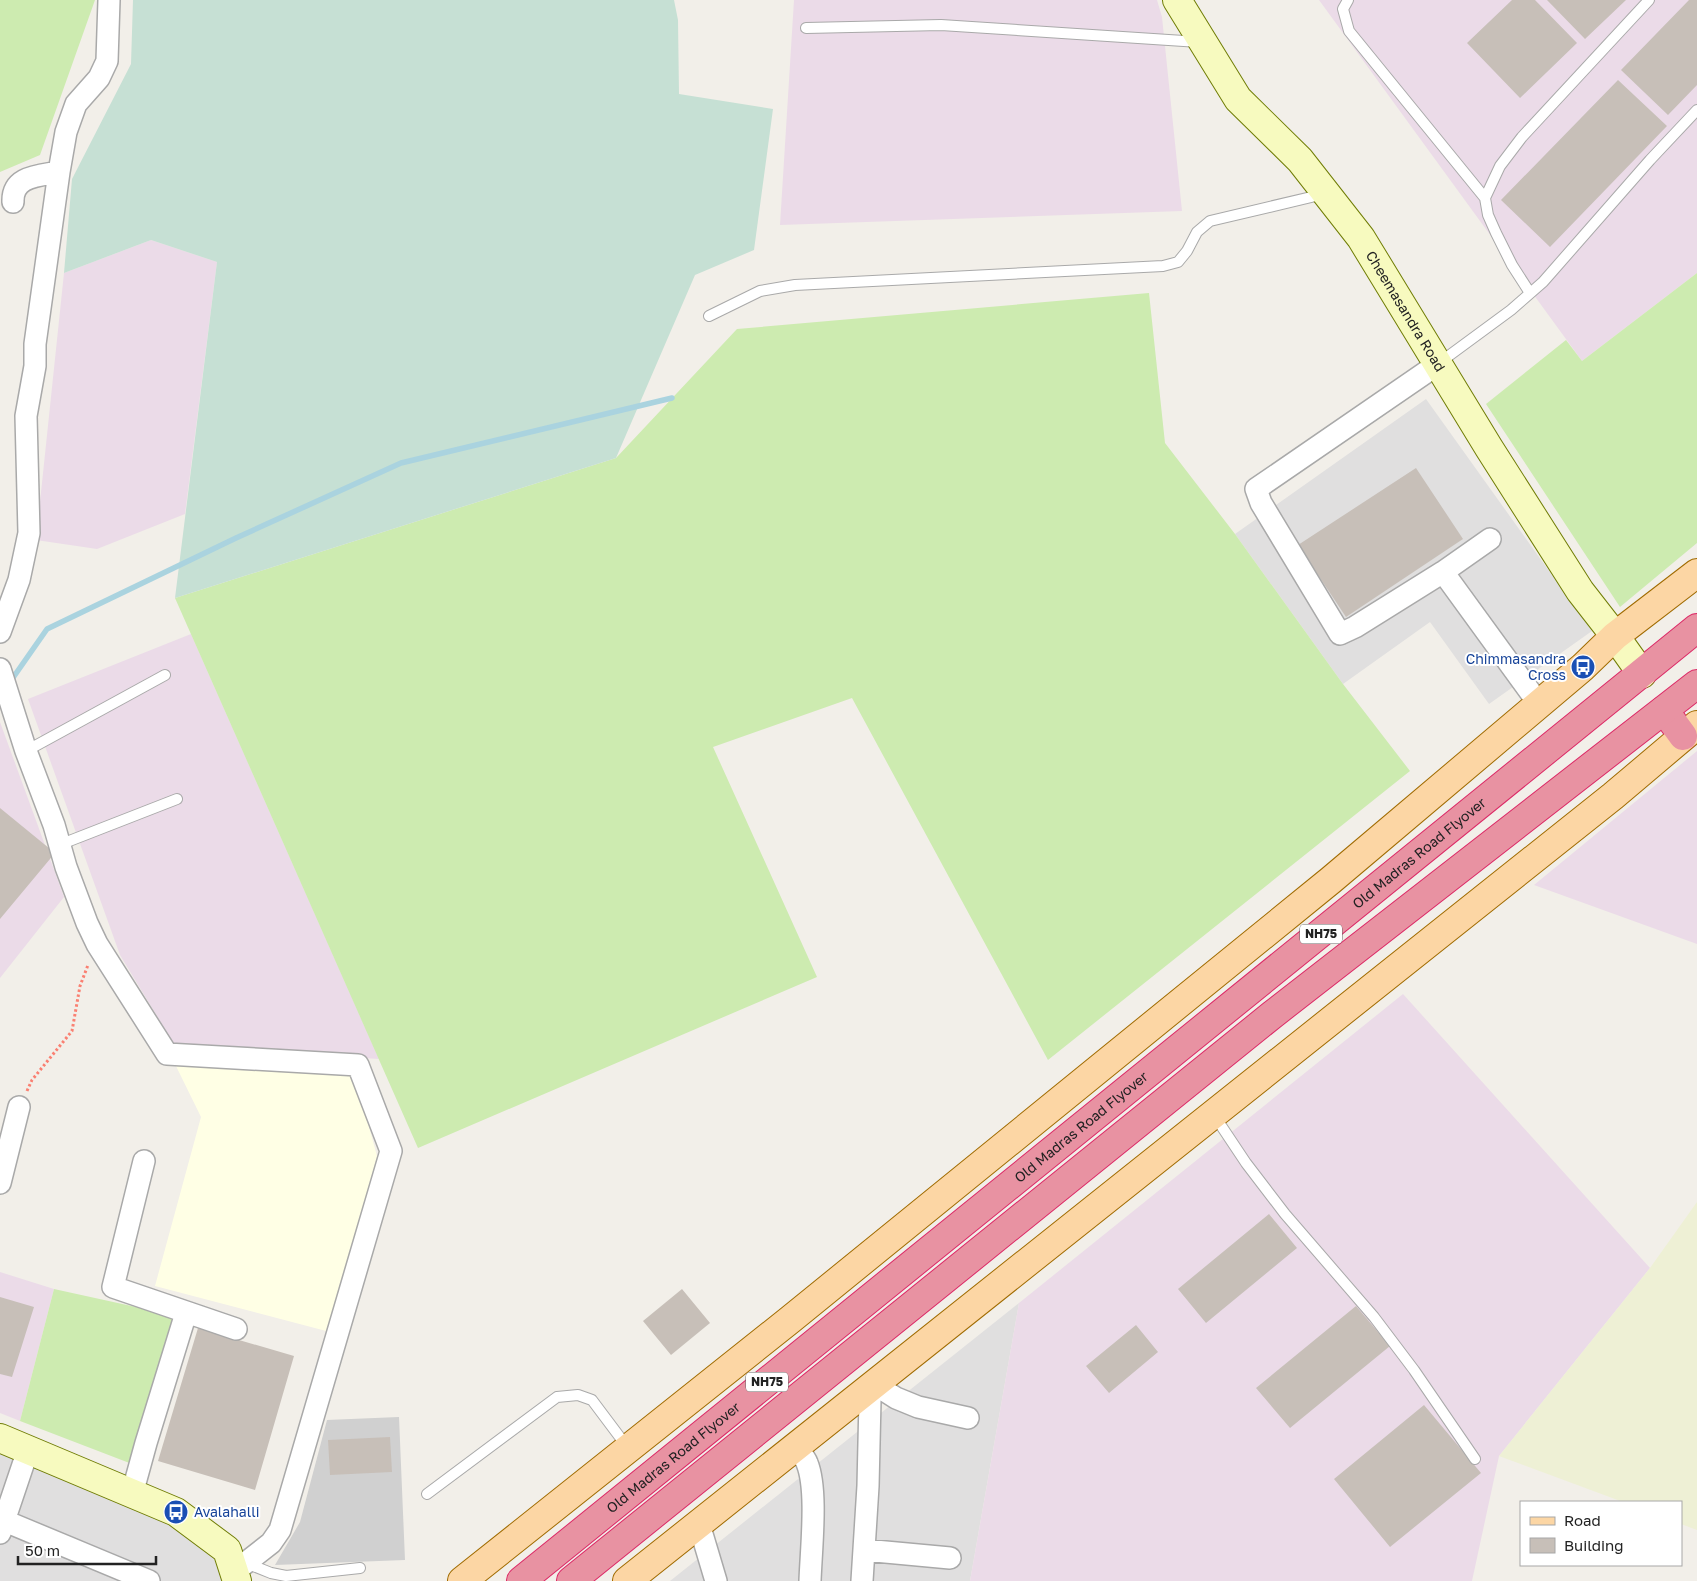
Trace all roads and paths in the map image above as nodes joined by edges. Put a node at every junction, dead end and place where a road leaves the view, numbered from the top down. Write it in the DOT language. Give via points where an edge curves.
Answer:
graph roads {
  1 [pos="109,0"];
  2 [pos="1177,0"];
  3 [pos="1348,0"];
  4 [pos="1649,0"];
  5 [pos="806,28"];
  6 [pos="1203,43"];
  7 [pos="1697,110"];
  8 [pos="59,172"];
  9 [pos="1326,194"];
  10 [pos="1485,198"];
  11 [pos="13,202"];
  12 [pos="1530,293"];
  13 [pos="709,316"];
  14 [pos="1438,364"];
  15 [pos="1490,539"];
  16 [pos="1443,572"];
  17 [pos="1697,573"];
  18 [pos="1697,628"];
  19 [pos="0,632"];
  20 [pos="1615,636"];
  21 [pos="1642,674"];
  22 [pos="165,675"];
  23 [pos="5,684"];
  24 [pos="1697,684"];
  25 [pos="1539,704"];
  26 [pos="1664,710"];
  27 [pos="1690,730"];
  28 [pos="26,751"];
  29 [pos="177,799"];
  30 [pos="59,844"];
  31 [pos="97,944"];
  32 [pos="19,1107"];
  33 [pos="1213,1114"];
  34 [pos="144,1161"];
  35 [pos="0,1182"];
  36 [pos="186,1313"];
  37 [pos="236,1329"];
  38 [pos="872,1386"];
  39 [pos="968,1418"];
  40 [pos="0,1438"];
  41 [pos="795,1447"];
  42 [pos="628,1448"];
  43 [pos="28,1450"];
  44 [pos="1475,1459"];
  45 [pos="132,1494"];
  46 [pos="427,1494"];
  47 [pos="1,1524"];
  48 [pos="699,1524"];
  49 [pos="864,1550"];
  50 [pos="950,1558"];
  51 [pos="360,1568"];
  52 [pos="239,1572"];
  53 [pos="149,1581"];
  54 [pos="462,1581"];
  55 [pos="521,1581"];
  56 [pos="571,1581"];
  57 [pos="627,1581"];
  58 [pos="716,1581"];
  59 [pos="810,1581"];
  60 [pos="862,1581"];
  1 -- 8 [label="street" via="107,61 99,78 76,104 66,132"];
  2 -- 6 [label="street, Cheemasandra Road"];
  3 -- 10 [label="lane" via="1343,9 1349,31"];
  4 -- 10 [label="lane" via="1522,137 1500,166"];
  5 -- 6 [label="lane" via="941,25"];
  6 -- 9 [label="street, Cheemasandra Road" via="1238,99 1300,160"];
  7 -- 12 [label="lane"];
  8 -- 11 [label="street" via="18,184 13,192"];
  8 -- 19 [label="street" via="26,416 29,533 19,580"];
  9 -- 13 [label="lane" via="1210,221 1197,232 1178,262 1163,266 795,286 760,291"];
  9 -- 14 [label="street, Cheemasandra Road" via="1361,238"];
  10 -- 12 [label="lane" via="1496,234"];
  12 -- 14 [label="lane"];
  14 -- 16 [label="street" via="1256,489 1260,503 1340,634"];
  14 -- 20 [label="street, Cheemasandra Road" via="1580,591"];
  15 -- 16 [label="street"];
  16 -- 25 [label="street"];
  17 -- 20 [label="main road"];
  18 -- 21 [label="highway, NH75"];
  20 -- 21 [label="street, Cheemasandra Road"];
  20 -- 25 [label="main road"];
  21 -- 55 [label="highway, Old Madras Road Flyover / NH75"];
  22 -- 28 [label="lane"];
  23 -- 28 [label="street"];
  24 -- 26 [label="highway, NH75"];
  25 -- 42 [label="main road" via="1331,880"];
  26 -- 27 [label="highway"];
  26 -- 56 [label="highway, NH75" via="1272,1016"];
  27 -- 33 [label="main road" via="1613,796"];
  28 -- 30 [label="street"];
  29 -- 30 [label="lane"];
  30 -- 31 [label="street"];
  31 -- 32 [label="path" via="80,986 72,1031 32,1080"];
  31 -- 52 [label="street" via="167,1054 358,1065 391,1151 280,1530 271,1543"];
  32 -- 35 [label="street"];
  33 -- 38 [label="main road"];
  33 -- 44 [label="lane" via="1285,1214 1374,1316"];
  34 -- 36 [label="street" via="113,1287"];
  36 -- 37 [label="street"];
  36 -- 45 [label="street"];
  38 -- 39 [label="street" via="918,1407"];
  38 -- 41 [label="main road"];
  38 -- 49 [label="street"];
  40 -- 43 [label="street"];
  41 -- 48 [label="main road"];
  41 -- 59 [label="street" via="807,1461 812,1479"];
  42 -- 46 [label="lane" via="592,1400 578,1395 557,1397"];
  42 -- 54 [label="main road"];
  43 -- 45 [label="street"];
  43 -- 47 [label="street"];
  45 -- 52 [label="street" via="176,1512 227,1550"];
  47 -- 53 [label="street"];
  48 -- 57 [label="main road"];
  48 -- 58 [label="street"];
  49 -- 50 [label="street"];
  49 -- 60 [label="street"];
  51 -- 52 [label="lane" via="286,1576"];
}
